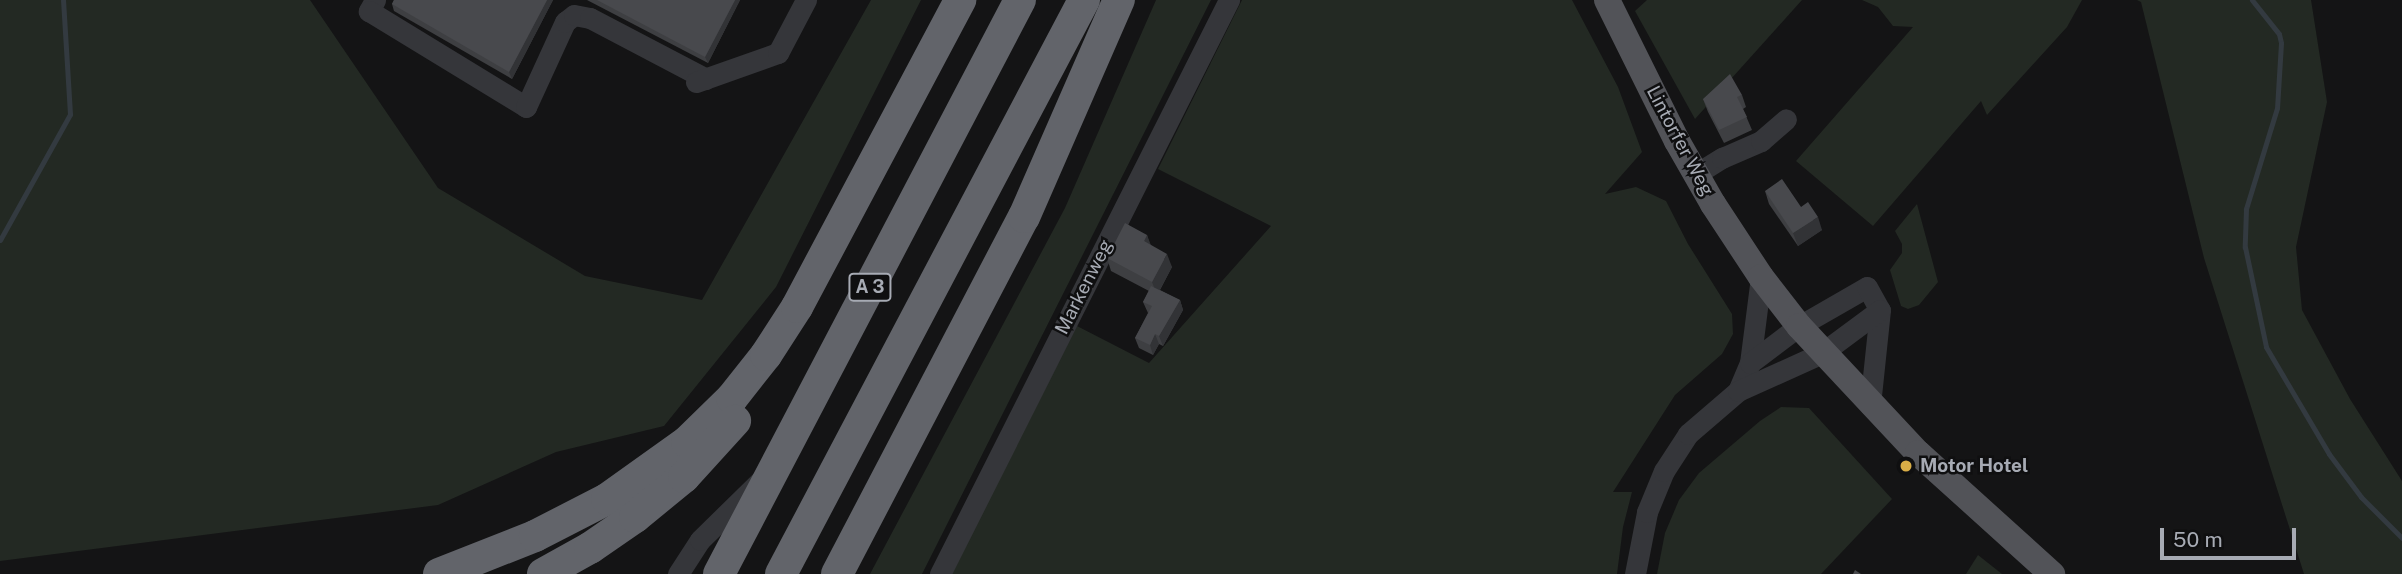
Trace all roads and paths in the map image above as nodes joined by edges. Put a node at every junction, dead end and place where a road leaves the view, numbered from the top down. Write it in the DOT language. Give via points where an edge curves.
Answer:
graph roads {
  1 [pos="374,0"];
  2 [pos="806,0"];
  3 [pos="960,0"];
  4 [pos="1020,0"];
  5 [pos="1084,0"];
  6 [pos="1119,0"];
  7 [pos="1229,0"];
  8 [pos="1607,0"];
  9 [pos="1786,119"];
  10 [pos="1696,174"];
  11 [pos="1761,277"];
  12 [pos="797,307"];
  13 [pos="1880,310"];
  14 [pos="1799,326"];
  15 [pos="1822,354"];
  16 [pos="1750,363"];
  17 [pos="1738,391"];
  18 [pos="1870,405"];
  19 [pos="779,462"];
  20 [pos="439,574"];
  21 [pos="543,574"];
  22 [pos="678,574"];
  23 [pos="719,574"];
  24 [pos="780,574"];
  25 [pos="837,574"];
  26 [pos="940,574"];
  27 [pos="1635,574"];
  28 [pos="2052,574"];
  1 -- 2 [label="street" via="369,11 526,107 565,22 574,15 590,18 701,80 778,53"];
  3 -- 12 [label="highway"];
  4 -- 19 [label="highway, A 3"];
  5 -- 24 [label="highway, A 3"];
  6 -- 25 [label="highway" via="1024,217"];
  7 -- 26 [label="street, Markenweg"];
  8 -- 10 [label="main road, Lintorfer Weg"];
  9 -- 10 [label="street" via="1762,141"];
  10 -- 11 [label="main road, Lintorfer Weg"];
  11 -- 14 [label="main road, Lintorfer Weg"];
  11 -- 16 [label="street"];
  12 -- 20 [label="highway" via="732,398 662,461 574,517"];
  12 -- 21 [label="highway" via="772,371 713,447 635,517"];
  13 -- 14 [label="street" via="1867,287"];
  13 -- 15 [label="street"];
  13 -- 18 [label="street"];
  14 -- 15 [label="main road, Lintorfer Weg"];
  14 -- 16 [label="street"];
  15 -- 17 [label="street"];
  15 -- 18 [label="main road, Lintorfer Weg"];
  16 -- 17 [label="street"];
  17 -- 27 [label="street" via="1688,434 1664,471 1647,512"];
  18 -- 28 [label="main road, Lintorfer Weg"];
  19 -- 22 [label="street" via="700,540"];
  19 -- 23 [label="highway, A 3"];
}
